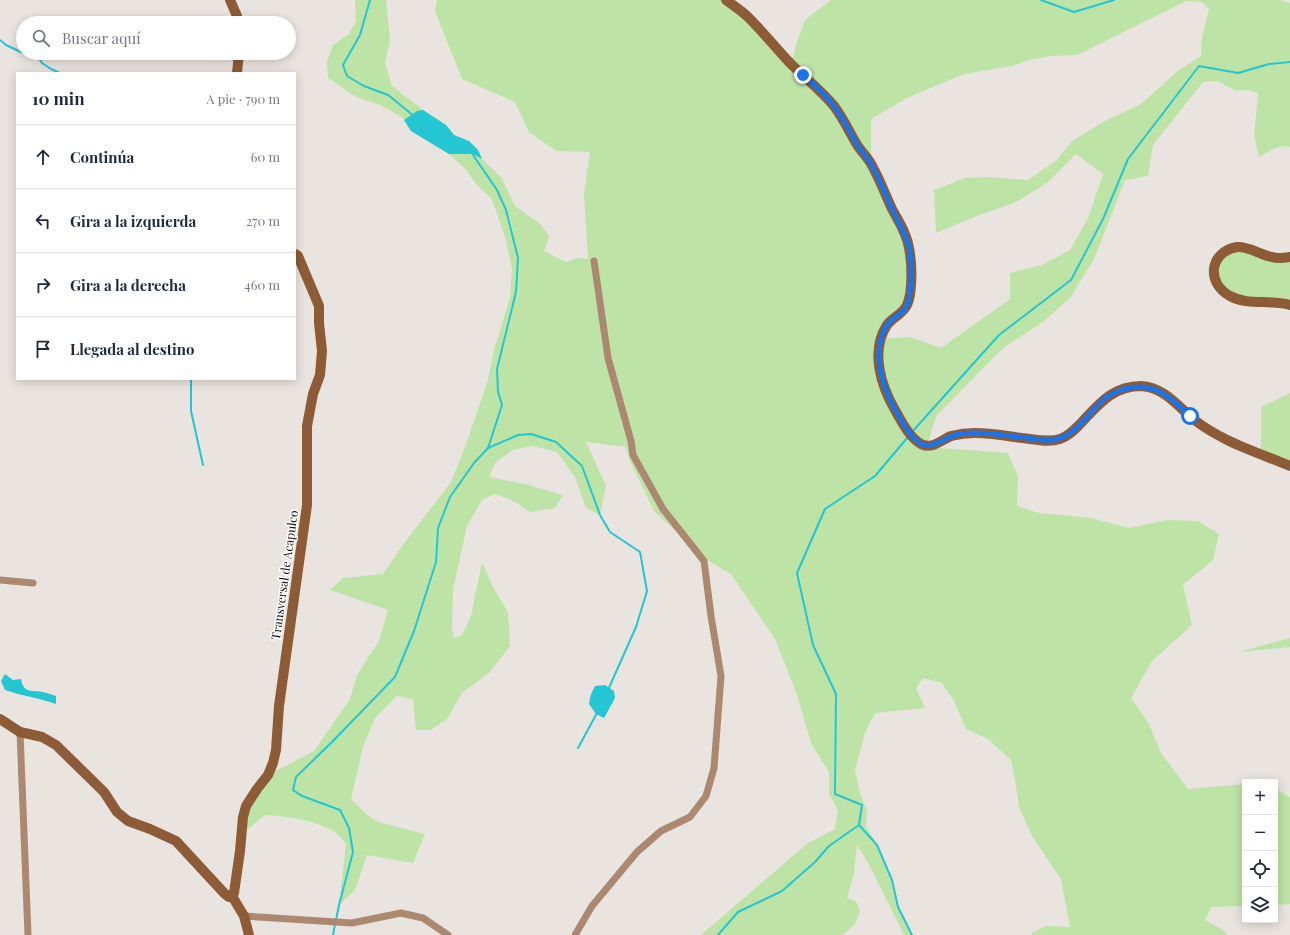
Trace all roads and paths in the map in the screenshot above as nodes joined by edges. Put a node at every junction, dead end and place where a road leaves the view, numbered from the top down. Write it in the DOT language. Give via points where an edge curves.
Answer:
graph roads {
  1 [pos="230,0"];
  2 [pos="726,0"];
  3 [pos="237,16"];
  4 [pos="238,60"];
  5 [pos="237,72"];
  6 [pos="296,255"];
  7 [pos="1290,257"];
  8 [pos="594,260"];
  9 [pos="1290,305"];
  10 [pos="1290,466"];
  11 [pos="0,580"];
  12 [pos="33,584"];
  13 [pos="0,719"];
  14 [pos="20,732"];
  15 [pos="232,896"];
  16 [pos="244,916"];
  17 [pos="28,935"];
  18 [pos="249,935"];
  19 [pos="448,935"];
  20 [pos="575,935"];
  1 -- 3 [label="street"];
  2 -- 10 [label="street" via="747,16 835,108 870,163 904,231 911,267 909,299 902,312 885,328 879,349 879,364 889,399 915,440 925,446 932,446 952,436 974,433 1048,441 1058,439 1074,430 1109,395 1131,387 1143,386 1166,395 1204,427"];
  4 -- 5 [label="street"];
  6 -- 15 [label="street, Transversal de Acapulco" via="319,306 322,351 320,375 313,394 307,426 306,505 278,706 276,750 268,775 246,806"];
  7 -- 9 [label="street" via="1272,258 1248,248 1236,248 1228,250 1218,258 1213,273 1223,292 1237,299"];
  8 -- 20 [label="street" via="608,358 633,455 663,509 704,561 721,676 714,768 706,796 690,817 661,831 637,852 592,906"];
  11 -- 12 [label="street"];
  13 -- 14 [label="street"];
  14 -- 15 [label="street" via="42,737 56,745 104,792 117,812 128,821 176,840 224,893"];
  14 -- 17 [label="street"];
  15 -- 16 [label="street"];
  16 -- 18 [label="street"];
  16 -- 19 [label="street" via="352,923 401,913 423,918"];
}
